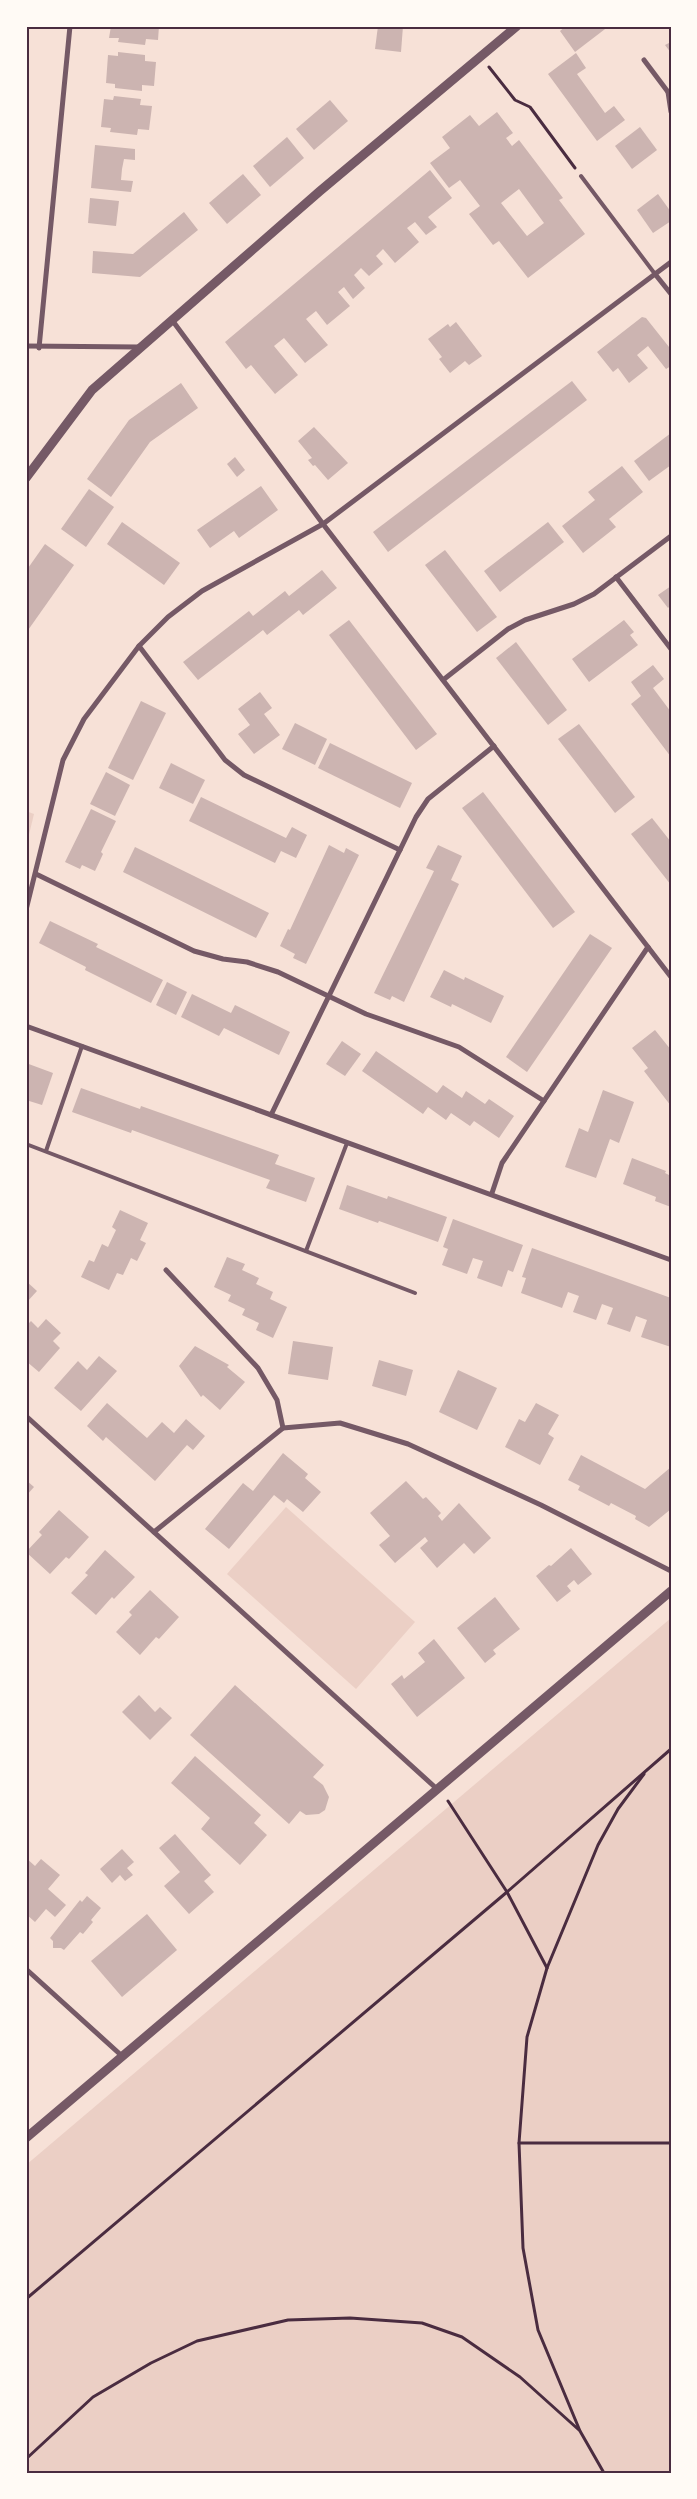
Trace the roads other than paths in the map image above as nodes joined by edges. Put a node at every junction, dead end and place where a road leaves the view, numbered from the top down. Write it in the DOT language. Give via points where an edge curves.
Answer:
graph roads {
  1 [pos="70,26"];
  2 [pos="517,26"];
  3 [pos="644,60"];
  4 [pos="669,91"];
  5 [pos="671,112"];
  6 [pos="581,176"];
  7 [pos="671,262"];
  8 [pos="655,274"];
  9 [pos="671,294"];
  10 [pos="171,320"];
  11 [pos="26,346"];
  12 [pos="138,347"];
  13 [pos="38,348"];
  14 [pos="26,478"];
  15 [pos="323,524"];
  16 [pos="671,536"];
  17 [pos="616,577"];
  18 [pos="139,646"];
  19 [pos="671,648"];
  20 [pos="443,680"];
  21 [pos="494,746"];
  22 [pos="400,850"];
  23 [pos="36,874"];
  24 [pos="26,910"];
  25 [pos="648,948"];
  26 [pos="671,977"];
  27 [pos="328,997"];
  28 [pos="26,1026"];
  29 [pos="82,1046"];
  30 [pos="544,1100"];
  31 [pos="271,1115"];
  32 [pos="347,1142"];
  33 [pos="26,1144"];
  34 [pos="46,1151"];
  35 [pos="492,1194"];
  36 [pos="306,1251"];
  37 [pos="671,1260"];
  38 [pos="166,1270"];
  39 [pos="415,1293"];
  40 [pos="26,1416"];
  41 [pos="283,1428"];
  42 [pos="154,1532"];
  43 [pos="671,1571"];
  44 [pos="671,1591"];
  45 [pos="437,1789"];
  46 [pos="26,1969"];
  47 [pos="122,2056"];
  48 [pos="26,2138"];
  1 -- 13 [label="street"];
  2 -- 10 [label="street"];
  3 -- 4 [label="street"];
  4 -- 5 [label="street"];
  6 -- 8 [label="lane"];
  7 -- 8 [label="street"];
  8 -- 9 [label="street"];
  8 -- 15 [label="street"];
  10 -- 12 [label="street"];
  10 -- 15 [label="street"];
  11 -- 13 [label="street"];
  12 -- 13 [label="street"];
  12 -- 14 [label="street" via="92,390"];
  15 -- 18 [label="street" via="202,591 168,617"];
  15 -- 20 [label="street"];
  16 -- 17 [label="street"];
  17 -- 19 [label="street"];
  17 -- 20 [label="street" via="574,604 508,629"];
  18 -- 22 [label="street" via="225,760 244,775"];
  18 -- 23 [label="street" via="84,719 63,760"];
  20 -- 21 [label="street"];
  21 -- 22 [label="street" via="428,799"];
  21 -- 25 [label="street"];
  22 -- 27 [label="street"];
  23 -- 24 [label="street"];
  23 -- 27 [label="street" via="194,951 278,972"];
  25 -- 26 [label="street"];
  25 -- 30 [label="street"];
  27 -- 30 [label="street" via="459,1047"];
  27 -- 31 [label="street"];
  28 -- 29 [label="street"];
  29 -- 31 [label="street"];
  29 -- 34 [label="lane"];
  30 -- 35 [label="street" via="502,1164"];
  31 -- 32 [label="street"];
  32 -- 35 [label="street"];
  32 -- 36 [label="lane"];
  33 -- 34 [label="lane"];
  34 -- 36 [label="lane"];
  35 -- 37 [label="street"];
  36 -- 39 [label="lane"];
  38 -- 41 [label="street" via="258,1368 278,1400"];
  40 -- 42 [label="street"];
  41 -- 42 [label="street"];
  41 -- 43 [label="street" via="340,1423 408,1444 541,1505"];
  42 -- 45 [label="street"];
  44 -- 45 [label="street"];
  45 -- 47 [label="street"];
  46 -- 47 [label="street"];
  47 -- 48 [label="street"];
}
